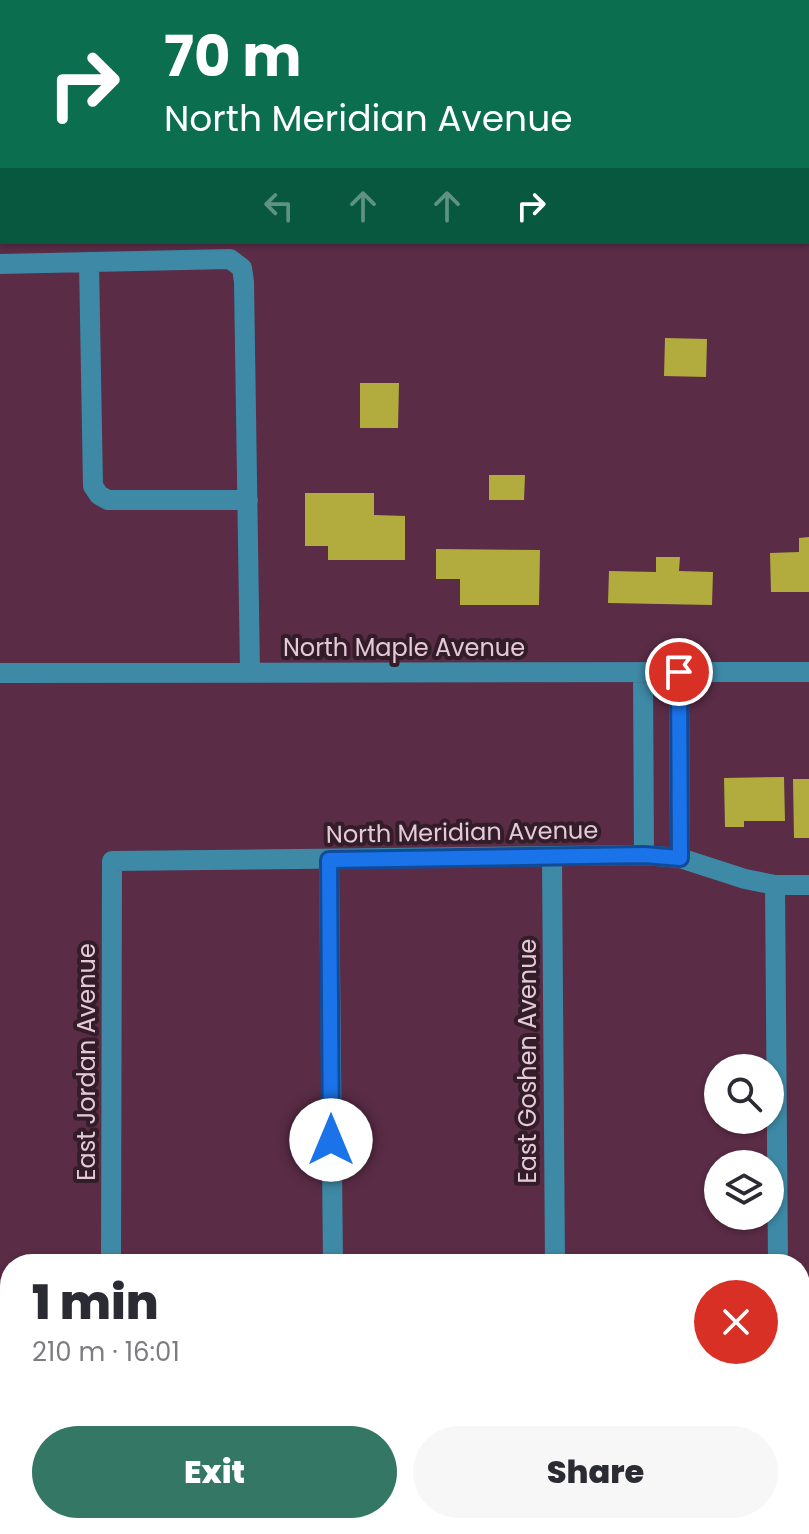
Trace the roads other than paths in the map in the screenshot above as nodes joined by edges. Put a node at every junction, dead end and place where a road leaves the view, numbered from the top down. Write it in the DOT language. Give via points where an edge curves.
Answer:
graph roads {
  1 [pos="89,262"];
  2 [pos="0,264"];
  3 [pos="248,500"];
  4 [pos="643,672"];
  5 [pos="679,672"];
  6 [pos="809,672"];
  7 [pos="0,673"];
  8 [pos="250,673"];
  9 [pos="644,855"];
  10 [pos="552,858"];
  11 [pos="680,858"];
  12 [pos="329,860"];
  13 [pos="112,861"];
  14 [pos="775,885"];
  15 [pos="809,885"];
  16 [pos="111,1254"];
  17 [pos="333,1254"];
  18 [pos="555,1254"];
  19 [pos="778,1254"];
  1 -- 2 [label="street"];
  1 -- 3 [label="street" via="93,486 99,495 108,500"];
  1 -- 3 [label="street" via="230,259 242,268"];
  3 -- 8 [label="street"];
  4 -- 5 [label="street, North Maple Avenue"];
  4 -- 8 [label="street, North Maple Avenue"];
  4 -- 9 [label="street"];
  5 -- 6 [label="street, North Maple Avenue"];
  5 -- 11 [label="street"];
  7 -- 8 [label="street, North Maple Avenue"];
  9 -- 10 [label="street, North Meridian Avenue"];
  9 -- 11 [label="street, North Meridian Avenue"];
  10 -- 12 [label="street, North Meridian Avenue"];
  10 -- 18 [label="street, East Goshen Avenue"];
  11 -- 14 [label="street, North Meridian Avenue"];
  12 -- 13 [label="street, North Meridian Avenue"];
  12 -- 17 [label="street"];
  13 -- 16 [label="street, East Jordan Avenue"];
  14 -- 15 [label="street, North Meridian Avenue"];
  14 -- 19 [label="street"];
}
